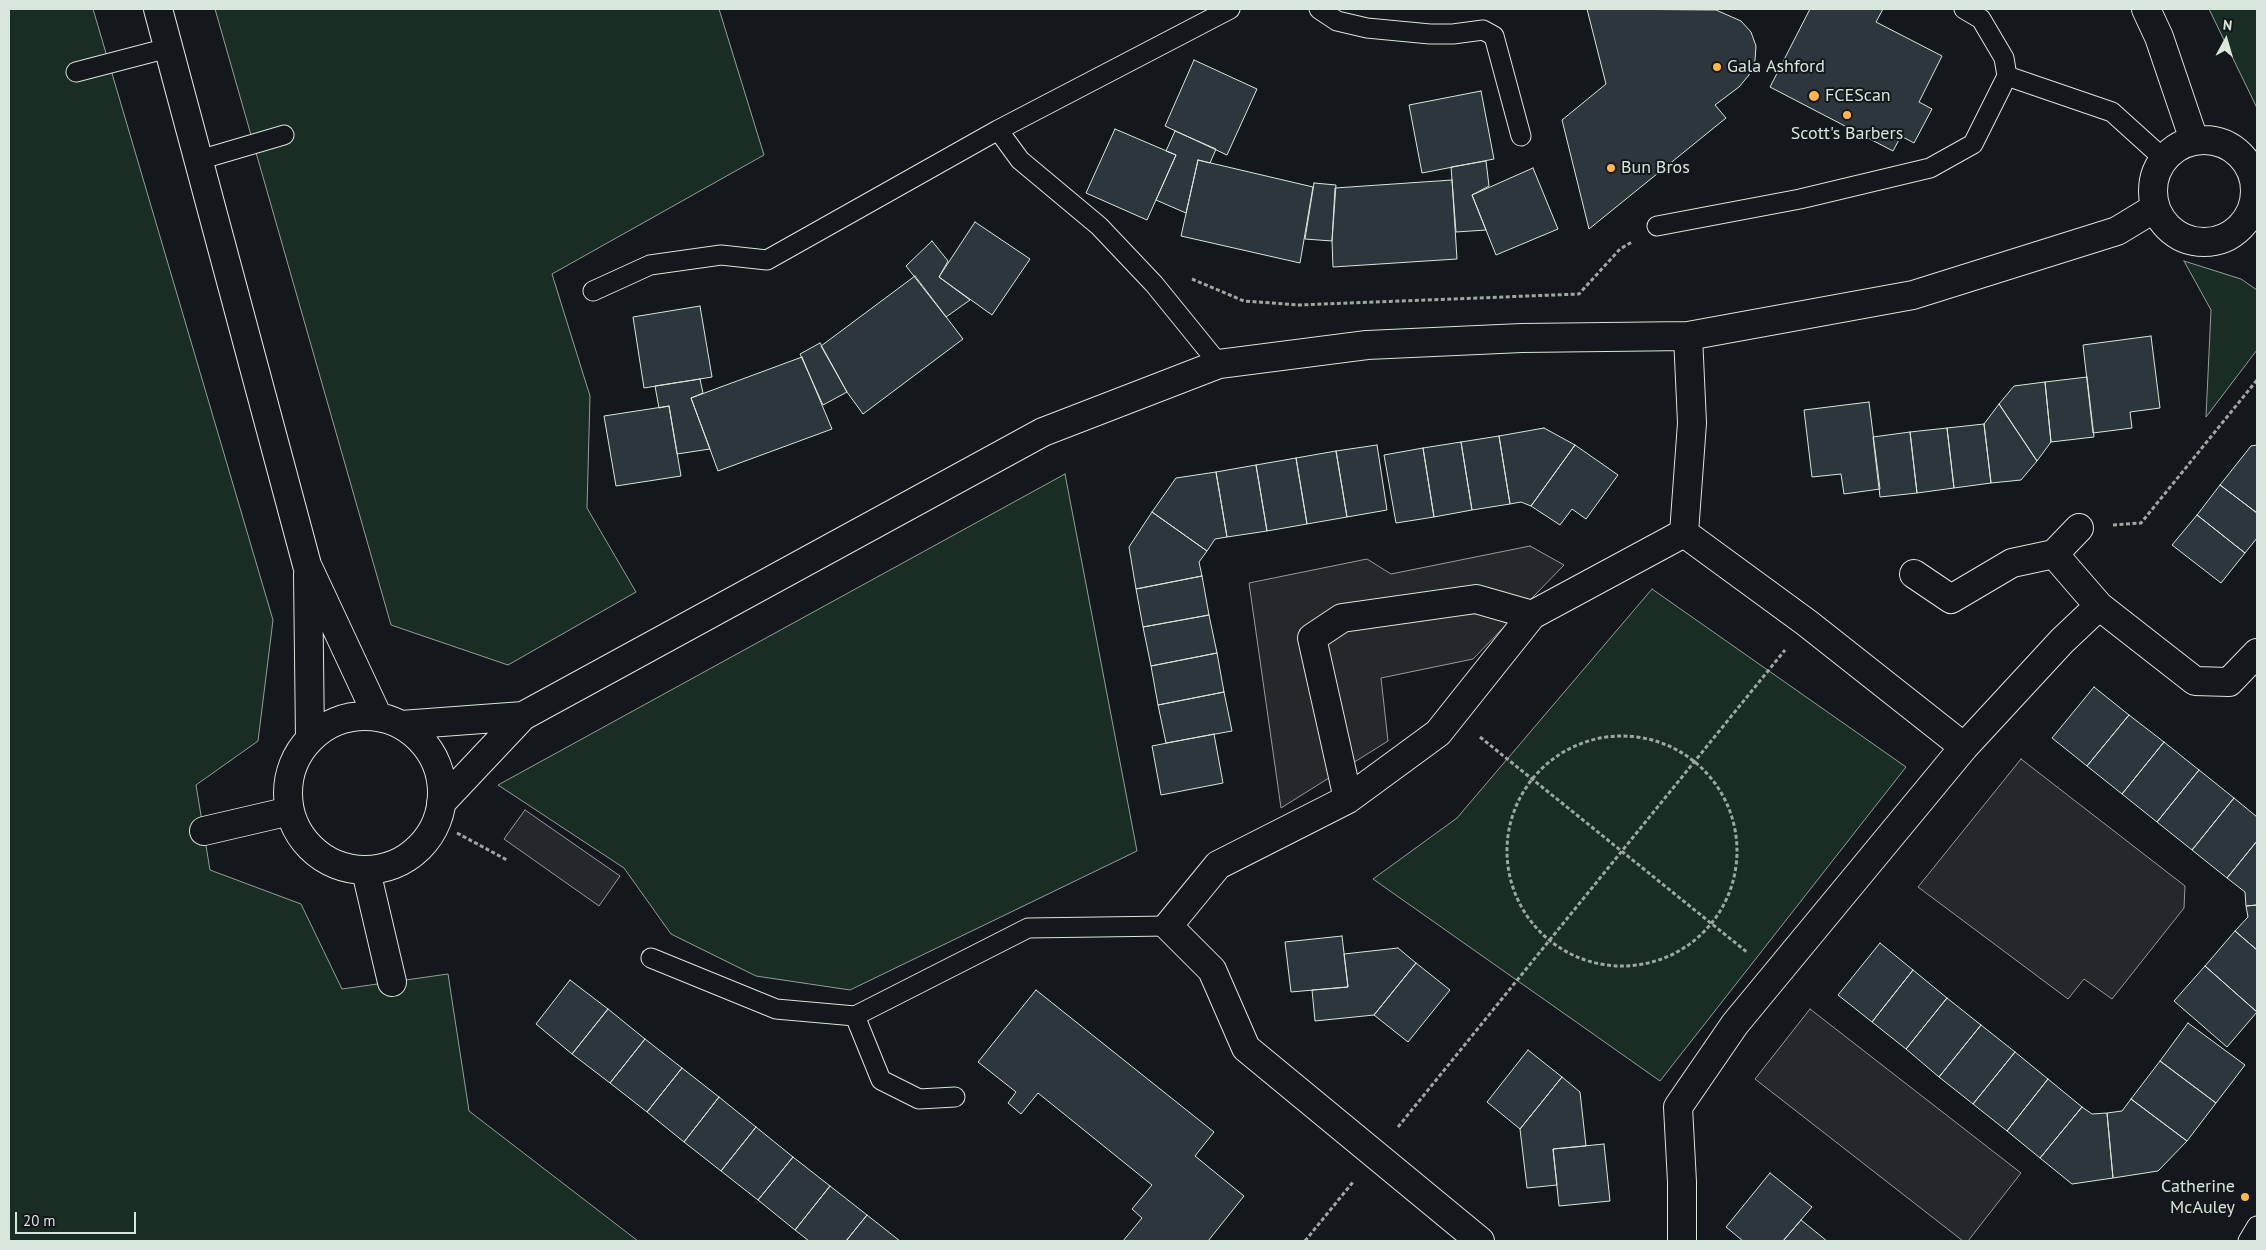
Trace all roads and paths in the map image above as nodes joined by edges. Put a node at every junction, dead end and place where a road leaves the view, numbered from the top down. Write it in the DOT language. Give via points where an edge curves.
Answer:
graph roads {
  1 [pos="158,9"];
  2 [pos="1230,9"];
  3 [pos="1319,9"];
  4 [pos="1964,9"];
  5 [pos="2146,9"];
  6 [pos="168,48"];
  7 [pos="76,72"];
  8 [pos="2007,76"];
  9 [pos="998,130"];
  10 [pos="284,135"];
  11 [pos="1521,136"];
  12 [pos="2194,140"];
  13 [pos="2164,159"];
  14 [pos="198,160"];
  15 [pos="2156,208"];
  16 [pos="1657,226"];
  17 [pos="2249,233"];
  18 [pos="1154,284"];
  19 [pos="593,291"];
  20 [pos="1688,336"];
  21 [pos="1219,364"];
  22 [pos="2257,380"];
  23 [pos="2079,528"];
  24 [pos="1684,533"];
  25 [pos="2054,554"];
  26 [pos="308,565"];
  27 [pos="1914,574"];
  28 [pos="2099,606"];
  29 [pos="1532,615"];
  30 [pos="1807,623"];
  31 [pos="2257,652"];
  32 [pos="1452,715"];
  33 [pos="523,716"];
  34 [pos="390,721"];
  35 [pos="310,739"];
  36 [pos="1964,747"];
  37 [pos="1695,761"];
  38 [pos="1531,778"];
  39 [pos="1348,799"];
  40 [pos="290,811"];
  41 [pos="439,812"];
  42 [pos="204,831"];
  43 [pos="1622,852"];
  44 [pos="507,860"];
  45 [pos="366,871"];
  46 [pos="1712,924"];
  47 [pos="1168,926"];
  48 [pos="1548,941"];
  49 [pos="651,958"];
  50 [pos="1775,976"];
  51 [pos="392,982"];
  52 [pos="855,1016"];
  53 [pos="955,1097"];
  54 [pos="1375,1155"];
  55 [pos="2257,1226"];
  56 [pos="1305,1241"];
  57 [pos="1480,1241"];
  58 [pos="1682,1241"];
  59 [pos="2248,1241"];
  1 -- 6 [label="street"];
  2 -- 9 [label="lane"];
  3 -- 11 [label="lane" via="1337,21 1367,28 1430,34 1483,30 1494,36"];
  4 -- 8 [label="lane" via="1981,18 2004,58"];
  5 -- 12 [label="street" via="2159,37"];
  6 -- 7 [label="lane"];
  6 -- 14 [label="street"];
  8 -- 13 [label="lane" via="2112,112"];
  8 -- 16 [label="lane" via="1973,144 1930,168"];
  9 -- 18 [label="lane" via="1020,160 1099,226"];
  9 -- 19 [label="lane" via="767,260 721,255 650,265"];
  10 -- 14 [label="lane"];
  12 -- 13 [label="street" via="2172,150"];
  12 -- 17 [label="street" via="2226,144 2240,153 2250,166 2256,197"];
  13 -- 15 [label="street" via="2153,182"];
  14 -- 26 [label="street"];
  15 -- 17 [label="street" via="2170,229 2194,241 2220,240"];
  15 -- 20 [label="street" via="2117,231 1913,295"];
  16 -- 18 [label="path" via="1620,249 1579,294 1299,305 1244,301 1189,278"];
  18 -- 21 [label="lane"];
  20 -- 21 [label="street" via="1522,338 1367,345"];
  20 -- 24 [label="street" via="1692,423"];
  21 -- 33 [label="street" via="1042,432"];
  22 -- 23 [label="path" via="2140,523"];
  23 -- 25 [label="street"];
  24 -- 29 [label="street"];
  24 -- 30 [label="street"];
  25 -- 27 [label="street" via="2012,564 1951,599"];
  25 -- 28 [label="street"];
  26 -- 34 [label="street"];
  26 -- 35 [label="street"];
  28 -- 31 [label="street" via="2195,681 2229,682"];
  28 -- 36 [label="street" via="2062,641"];
  29 -- 32 [label="street"];
  29 -- 39 [label="street" via="1476,599 1342,618 1312,638"];
  30 -- 36 [label="street"];
  30 -- 37 [label="path"];
  32 -- 38 [label="path"];
  32 -- 39 [label="street" via="1438,733"];
  33 -- 34 [label="street"];
  33 -- 41 [label="street"];
  34 -- 35 [label="street" via="354,716 331,723"];
  34 -- 41 [label="street" via="421,739 434,759 442,784"];
  35 -- 40 [label="street" via="295,760 288,785"];
  36 -- 50 [label="street"];
  37 -- 38 [label="path" via="1655,740 1610,736 1566,750"];
  37 -- 43 [label="path"];
  37 -- 46 [label="path" via="1724,796 1737,839 1733,884"];
  38 -- 43 [label="path"];
  38 -- 48 [label="path" via="1510,818 1506,863 1520,906"];
  39 -- 47 [label="street" via="1218,865"];
  40 -- 42 [label="street"];
  40 -- 45 [label="street" via="300,835 318,854 340,866"];
  41 -- 44 [label="path"];
  41 -- 45 [label="street" via="431,834 414,853 392,866"];
  43 -- 46 [label="path"];
  43 -- 48 [label="path"];
  45 -- 51 [label="street"];
  46 -- 48 [label="path" via="1677,954 1634,967 1588,963"];
  46 -- 50 [label="path"];
  47 -- 52 [label="lane" via="1028,928"];
  47 -- 54 [label="street" via="1212,970 1246,1048"];
  48 -- 54 [label="path"];
  49 -- 52 [label="lane" via="776,1009"];
  50 -- 58 [label="street" via="1735,1024 1678,1107"];
  52 -- 53 [label="lane" via="880,1080 919,1099"];
  54 -- 56 [label="path"];
  54 -- 57 [label="street"];
  55 -- 59 [label="lane"];
}
